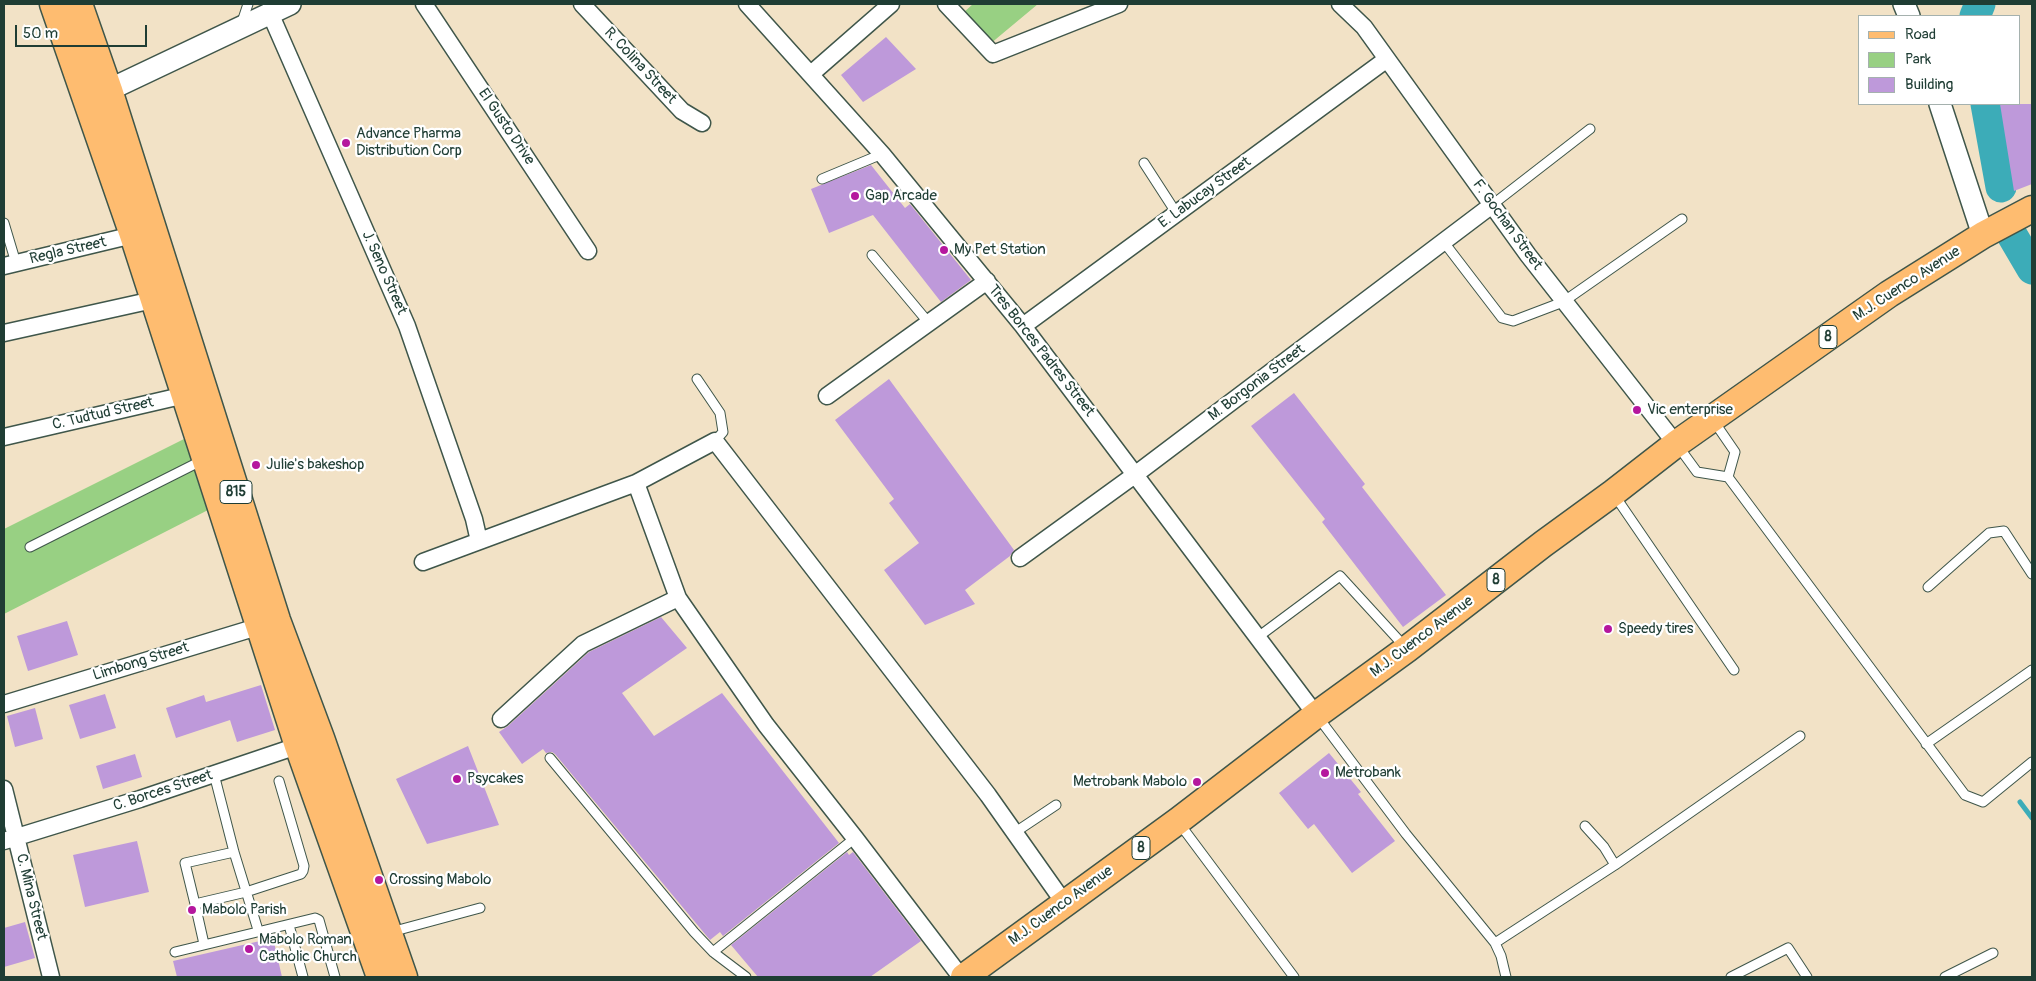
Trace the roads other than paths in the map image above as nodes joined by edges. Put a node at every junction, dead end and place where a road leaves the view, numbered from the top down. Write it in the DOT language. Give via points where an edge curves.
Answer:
graph roads {
  1 [pos="53,4"];
  2 [pos="79,4"];
  3 [pos="248,4"];
  4 [pos="290,4"];
  5 [pos="424,4"];
  6 [pos="582,4"];
  7 [pos="747,4"];
  8 [pos="891,4"];
  9 [pos="946,4"];
  10 [pos="1118,4"];
  11 [pos="1340,4"];
  12 [pos="270,13"];
  13 [pos="240,27"];
  14 [pos="1387,59"];
  15 [pos="811,74"];
  16 [pos="98,96"];
  17 [pos="1941,105"];
  18 [pos="702,123"];
  19 [pos="1590,129"];
  20 [pos="882,154"];
  21 [pos="1144,163"];
  22 [pos="822,179"];
  23 [pos="1492,205"];
  24 [pos="1177,214"];
  25 [pos="1682,219"];
  26 [pos="2007,222"];
  27 [pos="4,223"];
  28 [pos="133,235"];
  29 [pos="1443,241"];
  30 [pos="588,251"];
  31 [pos="872,255"];
  32 [pos="10,265"];
  33 [pos="987,281"];
  34 [pos="153,300"];
  35 [pos="1563,302"];
  36 [pos="928,322"];
  37 [pos="1023,326"];
  38 [pos="4,333"];
  39 [pos="698,378"];
  40 [pos="194,392"];
  41 [pos="827,396"];
  42 [pos="1712,419"];
  43 [pos="4,437"];
  44 [pos="715,441"];
  45 [pos="1676,444"];
  46 [pos="206,459"];
  47 [pos="1136,474"];
  48 [pos="1728,477"];
  49 [pos="636,483"];
  50 [pos="1614,493"];
  51 [pos="479,541"];
  52 [pos="30,547"];
  53 [pos="1020,558"];
  54 [pos="423,562"];
  55 [pos="2032,574"];
  56 [pos="1928,587"];
  57 [pos="678,598"];
  58 [pos="269,623"];
  59 [pos="1258,638"];
  60 [pos="1407,649"];
  61 [pos="1734,670"];
  62 [pos="2032,670"];
  63 [pos="4,704"];
  64 [pos="1316,715"];
  65 [pos="501,720"];
  66 [pos="1800,736"];
  67 [pos="310,742"];
  68 [pos="1926,744"];
  69 [pos="550,758"];
  70 [pos="2032,762"];
  71 [pos="214,774"];
  72 [pos="279,781"];
  73 [pos="4,789"];
  74 [pos="1056,805"];
  75 [pos="1178,821"];
  76 [pos="1585,826"];
  77 [pos="1014,833"];
  78 [pos="855,838"];
  79 [pos="10,839"];
  80 [pos="234,852"];
  81 [pos="1615,865"];
  82 [pos="246,892"];
  83 [pos="195,904"];
  84 [pos="1064,904"];
  85 [pos="480,908"];
  86 [pos="289,925"];
  87 [pos="258,930"];
  88 [pos="388,932"];
  89 [pos="1495,943"];
  90 [pos="204,944"];
  91 [pos="175,952"];
  92 [pos="713,952"];
  93 [pos="1993,954"];
  94 [pos="51,977"];
  95 [pos="303,977"];
  96 [pos="335,977"];
  97 [pos="380,977"];
  98 [pos="404,977"];
  99 [pos="746,977"];
  100 [pos="962,977"];
  101 [pos="1294,977"];
  102 [pos="1506,977"];
  103 [pos="1731,977"];
  104 [pos="1807,977"];
  105 [pos="1945,977"];
  1 -- 16 [label="main road, 815"];
  2 -- 16 [label="main road, 815"];
  3 -- 13 [label="lane"];
  4 -- 12 [label="street"];
  5 -- 30 [label="street, El Gusto Drive"];
  6 -- 18 [label="street, R. Colina Street" via="682,111"];
  7 -- 15 [label="street, Tres Borces Padres Street"];
  8 -- 15 [label="street"];
  9 -- 10 [label="street" via="993,54"];
  11 -- 14 [label="street, F. Gochan Street" via="1364,27"];
  12 -- 13 [label="street"];
  12 -- 51 [label="street, J. Seno Street" via="407,326"];
  13 -- 16 [label="street"];
  14 -- 23 [label="street, F. Gochan Street"];
  14 -- 24 [label="street, E. Labucay Street"];
  15 -- 20 [label="street, Tres Borces Padres Street"];
  16 -- 28 [label="main road, 815"];
  16 -- 40 [label="main road, 815"];
  17 -- 26 [label="street"];
  19 -- 23 [label="lane"];
  20 -- 22 [label="lane"];
  20 -- 33 [label="street, Tres Borces Padres Street"];
  21 -- 24 [label="lane"];
  23 -- 29 [label="street, M. Borgonia Street"];
  23 -- 35 [label="street, F. Gochan Street"];
  24 -- 37 [label="street, E. Labucay Street"];
  25 -- 35 [label="lane"];
  26 -- 42 [label="main road, M.J. Cuenco Avenue / 8" via="1889,294"];
  27 -- 32 [label="lane"];
  28 -- 32 [label="street, Regla Street"];
  28 -- 34 [label="main road, 815"];
  29 -- 35 [label="lane" via="1502,318 1514,321"];
  29 -- 47 [label="street, M. Borgonia Street"];
  31 -- 36 [label="lane"];
  33 -- 36 [label="street"];
  33 -- 37 [label="street, Tres Borces Padres Street"];
  34 -- 38 [label="street"];
  34 -- 40 [label="main road, 815"];
  35 -- 45 [label="street, F. Gochan Street"];
  36 -- 41 [label="street"];
  37 -- 47 [label="street, Tres Borces Padres Street"];
  39 -- 44 [label="lane" via="720,413 723,432"];
  40 -- 43 [label="street, C. Tudtud Street"];
  40 -- 46 [label="main road, 815"];
  40 -- 58 [label="main road, 815"];
  42 -- 45 [label="main road, M.J. Cuenco Avenue / 8"];
  42 -- 48 [label="lane" via="1735,452"];
  44 -- 49 [label="street"];
  44 -- 77 [label="street"];
  45 -- 48 [label="lane" via="1697,472"];
  45 -- 50 [label="main road, M.J. Cuenco Avenue / 8"];
  46 -- 52 [label="lane"];
  46 -- 58 [label="main road, 815"];
  47 -- 53 [label="street, M. Borgonia Street"];
  47 -- 59 [label="street, Tres Borces Padres Street"];
  48 -- 68 [label="lane"];
  49 -- 51 [label="street"];
  49 -- 57 [label="street"];
  50 -- 60 [label="main road, M.J. Cuenco Avenue / 8"];
  50 -- 61 [label="lane"];
  51 -- 54 [label="street"];
  55 -- 56 [label="lane" via="2004,531 1989,533"];
  57 -- 65 [label="street" via="583,644"];
  57 -- 78 [label="street" via="766,725"];
  58 -- 63 [label="street, Limbong Street"];
  58 -- 67 [label="main road, 815"];
  59 -- 60 [label="lane" via="1340,576"];
  59 -- 64 [label="street, Tres Borces Padres Street"];
  60 -- 64 [label="main road, M.J. Cuenco Avenue / 8"];
  62 -- 68 [label="lane"];
  64 -- 75 [label="main road, M.J. Cuenco Avenue / 8"];
  64 -- 89 [label="lane" via="1406,834"];
  66 -- 81 [label="lane"];
  67 -- 71 [label="street, C. Borces Street"];
  67 -- 88 [label="main road, 815"];
  67 -- 97 [label="main road, 815"];
  68 -- 70 [label="lane" via="1965,795 1983,802"];
  69 -- 92 [label="lane"];
  71 -- 79 [label="street, C. Borces Street"];
  71 -- 80 [label="lane"];
  72 -- 82 [label="lane" via="303,871"];
  73 -- 79 [label="street, C. Mina Street"];
  74 -- 77 [label="lane"];
  75 -- 84 [label="main road, M.J. Cuenco Avenue / 8"];
  75 -- 101 [label="lane"];
  76 -- 81 [label="lane"];
  77 -- 84 [label="street"];
  78 -- 92 [label="lane"];
  78 -- 100 [label="street"];
  79 -- 94 [label="street, C. Mina Street"];
  80 -- 82 [label="lane"];
  80 -- 83 [label="lane" via="185,862"];
  81 -- 89 [label="lane"];
  82 -- 83 [label="lane"];
  82 -- 87 [label="lane"];
  83 -- 90 [label="lane"];
  84 -- 100 [label="main road, M.J. Cuenco Avenue / 8"];
  85 -- 88 [label="lane"];
  86 -- 87 [label="lane"];
  86 -- 95 [label="lane"];
  86 -- 96 [label="lane" via="315,918 319,920"];
  87 -- 90 [label="lane"];
  88 -- 98 [label="main road, 815"];
  89 -- 102 [label="lane"];
  90 -- 91 [label="lane"];
  92 -- 99 [label="lane"];
  93 -- 105 [label="lane"];
  103 -- 104 [label="lane" via="1788,948"];
}
